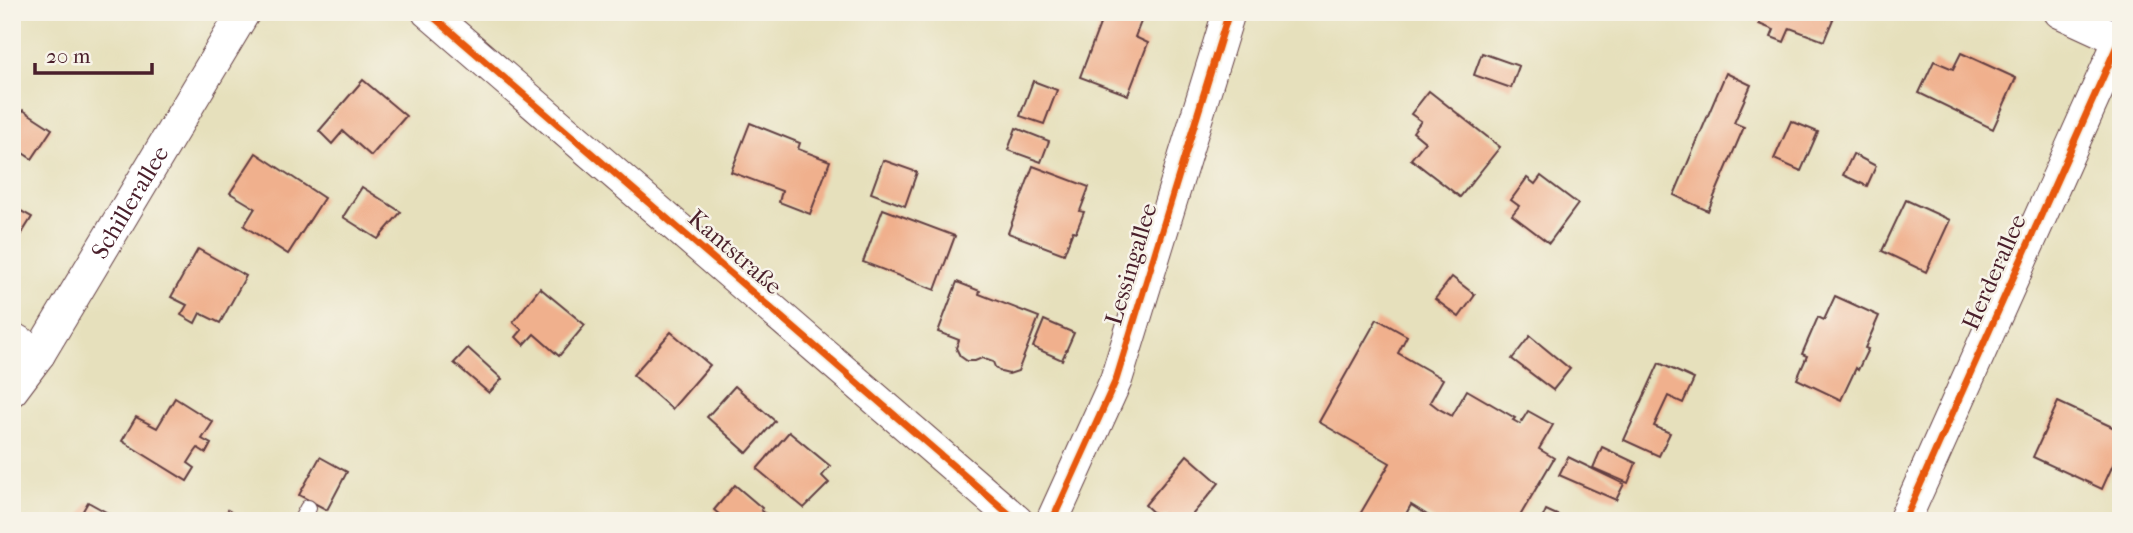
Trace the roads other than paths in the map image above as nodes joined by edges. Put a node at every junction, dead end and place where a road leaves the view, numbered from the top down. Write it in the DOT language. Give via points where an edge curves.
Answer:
graph roads {
  1 [pos="244,12"];
  2 [pos="428,12"];
  3 [pos="1229,12"];
  4 [pos="2060,12"];
  5 [pos="2121,39"];
  6 [pos="12,338"];
  7 [pos="39,354"];
  8 [pos="12,390"];
  9 [pos="1017,521"];
  10 [pos="1052,521"];
  11 [pos="1904,521"];
  1 -- 7 [label="street, Schillerallee"];
  2 -- 9 [label="street, Kantstraße"];
  3 -- 10 [label="street, Lessingallee" via="1116,380"];
  4 -- 5 [label="street"];
  5 -- 11 [label="street, Herderallee"];
  6 -- 7 [label="street"];
  7 -- 8 [label="street, Schillerallee"];
}
